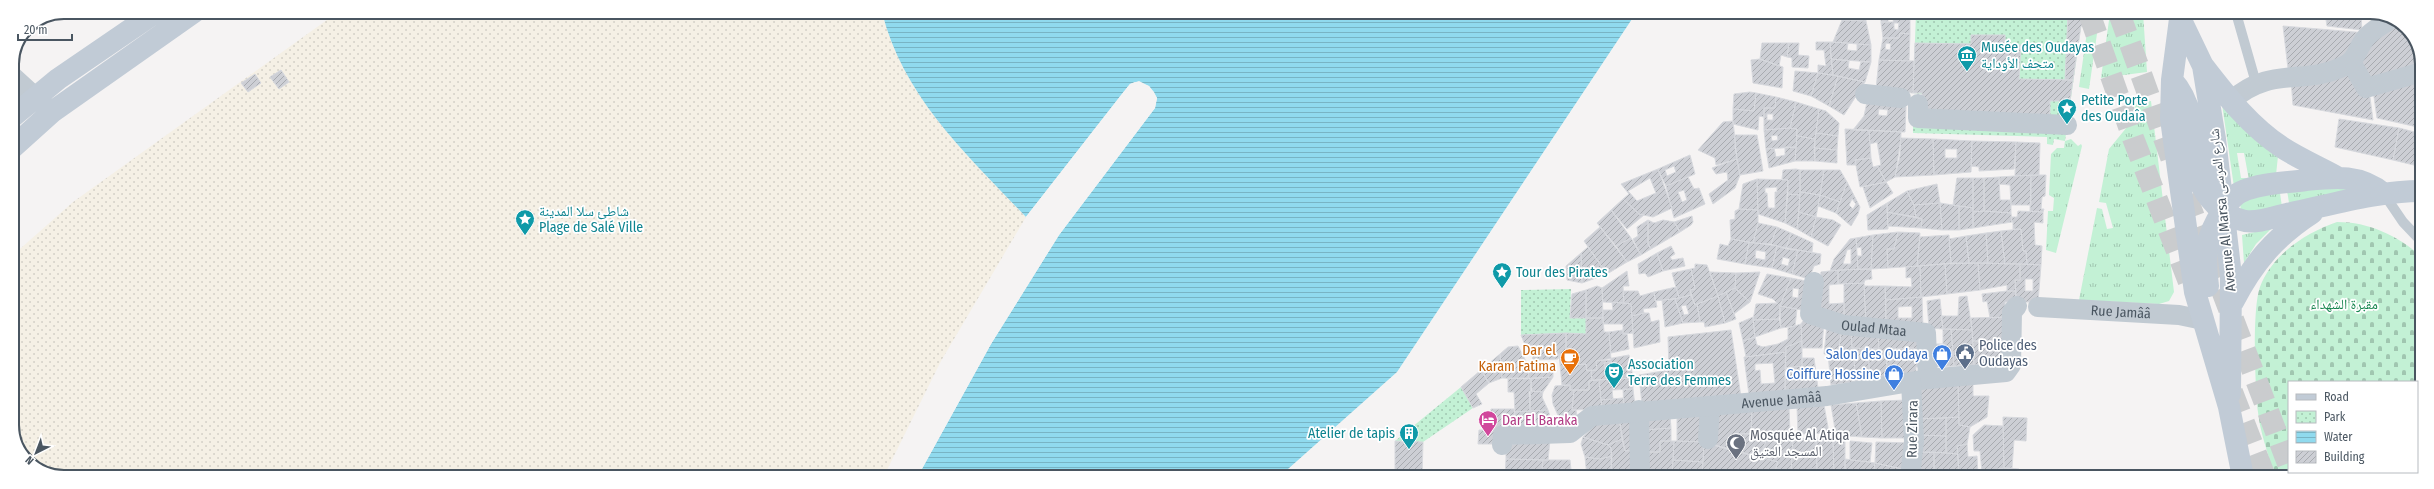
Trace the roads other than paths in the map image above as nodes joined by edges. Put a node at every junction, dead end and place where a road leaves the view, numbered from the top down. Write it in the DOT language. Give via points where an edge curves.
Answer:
graph roads {
  1 [pos="140,19"];
  2 [pos="151,19"];
  3 [pos="184,19"];
  4 [pos="2179,19"];
  5 [pos="2180,19"];
  6 [pos="2238,19"];
  7 [pos="2387,22"];
  8 [pos="162,34"];
  9 [pos="2351,62"];
  10 [pos="2203,66"];
  11 [pos="2415,74"];
  12 [pos="2172,80"];
  13 [pos="19,82"];
  14 [pos="2256,83"];
  15 [pos="1865,94"];
  16 [pos="35,96"];
  17 [pos="2231,101"];
  18 [pos="19,111"];
  19 [pos="52,112"];
  20 [pos="2067,125"];
  21 [pos="19,142"];
  22 [pos="2337,177"];
  23 [pos="2415,192"];
  24 [pos="2384,194"];
  25 [pos="2320,208"];
  26 [pos="2223,211"];
  27 [pos="2415,234"];
  28 [pos="1814,282"];
  29 [pos="2233,302"];
  30 [pos="2017,306"];
  31 [pos="2038,308"];
  32 [pos="2203,320"];
  33 [pos="1920,381"];
  34 [pos="1710,406"];
  35 [pos="2229,407"];
  36 [pos="1639,410"];
  37 [pos="1708,439"];
  38 [pos="1502,445"];
  39 [pos="1640,470"];
  40 [pos="1911,470"];
  41 [pos="2242,470"];
  1 -- 16 [label="street"];
  2 -- 8 [label="street"];
  3 -- 8 [label="street"];
  4 -- 12 [label="street, Avenue Al Marsa شارع المرسى"];
  5 -- 10 [label="street, Avenue Al Marsa شارع المرسى"];
  6 -- 14 [label="lane"];
  7 -- 9 [label="street" via="2364,40"];
  8 -- 19 [label="street"];
  9 -- 11 [label="street" via="2366,88"];
  9 -- 14 [label="street" via="2324,72"];
  10 -- 17 [label="street"];
  10 -- 26 [label="street, Avenue Al Marsa شارع المرسى"];
  12 -- 26 [label="street" via="2185,96 2190,112 2201,186 2210,200"];
  12 -- 32 [label="street, Avenue Al Marsa شارع المرسى" via="2171,119 2195,292"];
  13 -- 16 [label="street"];
  14 -- 17 [label="street"];
  15 -- 20 [label="street" via="1910,101 1918,118"];
  16 -- 18 [label="street"];
  16 -- 19 [label="street"];
  17 -- 22 [label="street" via="2263,133 2284,148"];
  19 -- 21 [label="street"];
  22 -- 24 [label="street" via="2364,181"];
  22 -- 26 [label="street" via="2250,188 2238,194"];
  23 -- 24 [label="street"];
  24 -- 25 [label="street"];
  24 -- 27 [label="lane" via="2403,222"];
  25 -- 26 [label="street" via="2252,222"];
  25 -- 29 [label="street" via="2288,228 2272,244 2248,275"];
  26 -- 29 [label="street, Avenue Al Marsa شارع المرسى"];
  26 -- 32 [label="street" via="2210,232 2206,249 2209,302"];
  28 -- 33 [label="street, Oulad Mtaa" via="1810,314 1844,324 1926,333"];
  29 -- 35 [label="street, Avenue Al Marsa شارع المرسى"];
  30 -- 33 [label="street, Avenue Jamââ" via="2012,312 2011,365 2006,372"];
  31 -- 32 [label="street, Rue Jamââ" via="2179,315"];
  32 -- 35 [label="street, Avenue Al Marsa شارع المرسى"];
  33 -- 34 [label="street, Avenue Jamââ" via="1827,396"];
  33 -- 40 [label="street, Rue Zirara"];
  34 -- 36 [label="street, Avenue Jamââ"];
  34 -- 37 [label="street"];
  35 -- 41 [label="street, Avenue Al Marsa شارع المرسى"];
  36 -- 38 [label="street, Avenue Jamââ" via="1592,416 1570,433 1503,435"];
  36 -- 39 [label="street"];
}
